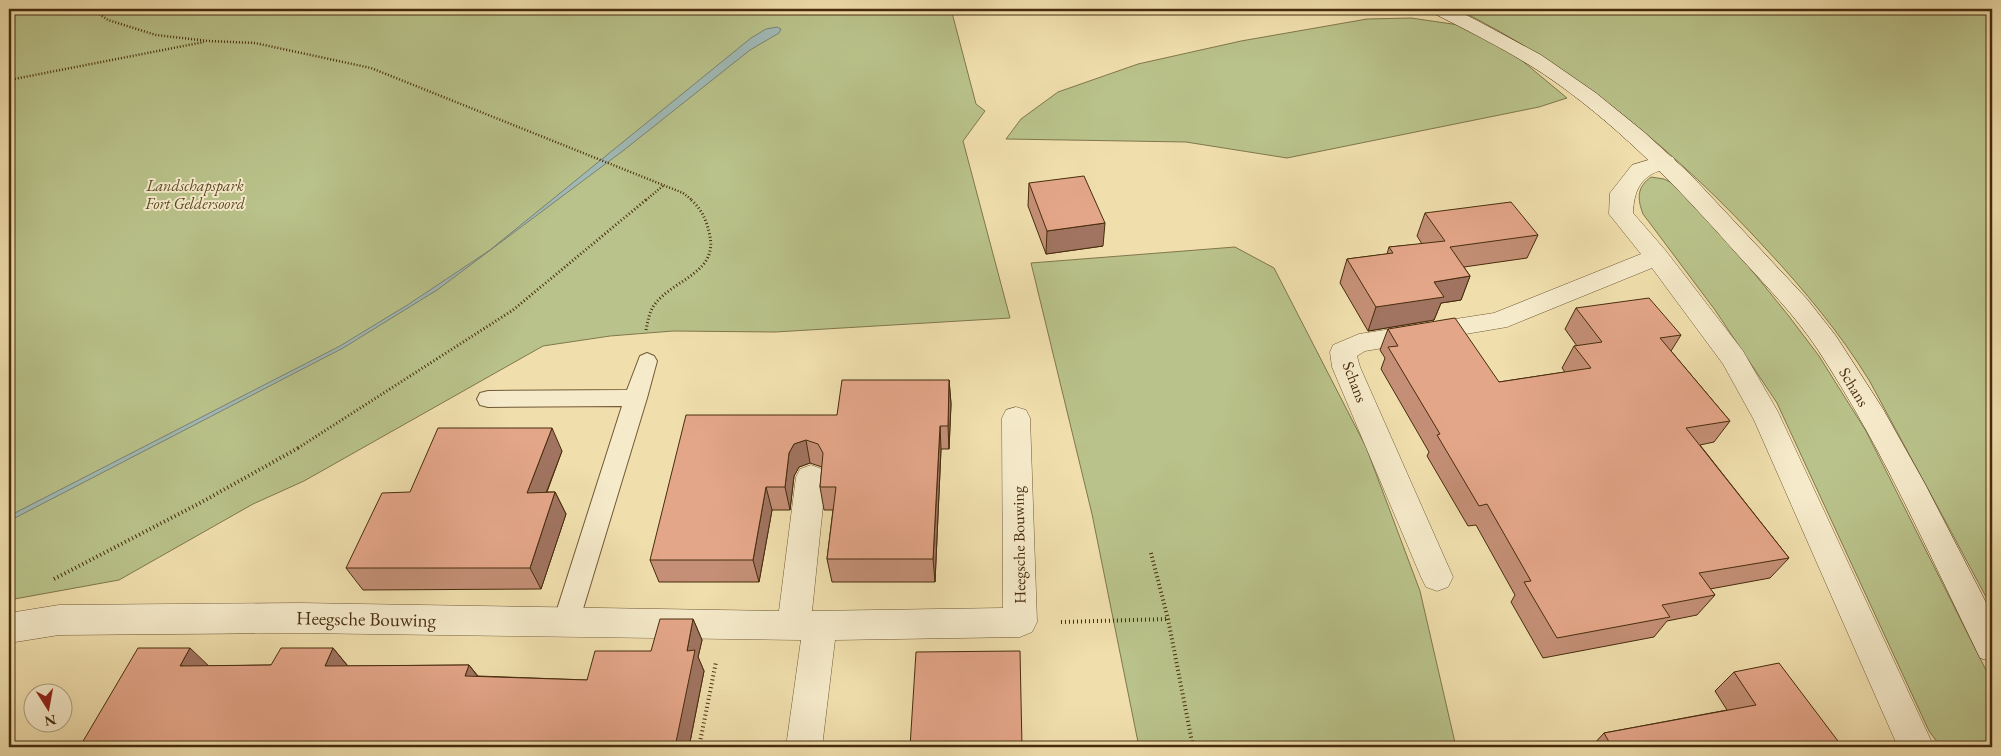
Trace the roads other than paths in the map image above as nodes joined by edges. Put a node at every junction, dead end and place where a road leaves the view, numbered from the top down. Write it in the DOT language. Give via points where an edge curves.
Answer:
graph roads {
  1 [pos="1440,9"];
  2 [pos="1665,162"];
  3 [pos="1657,256"];
  4 [pos="647,361"];
  5 [pos="636,398"];
  6 [pos="488,399"];
  7 [pos="1016,418"];
  8 [pos="811,477"];
  9 [pos="1437,577"];
  10 [pos="566,622"];
  11 [pos="807,626"];
  12 [pos="9,628"];
  13 [pos="1992,648"];
  14 [pos="804,747"];
  15 [pos="1916,747"];
  1 -- 2 [label="street, Schans" via="1510,44 1565,79"];
  2 -- 3 [label="street" via="1640,170 1622,193 1620,214"];
  2 -- 13 [label="street, Schans" via="1792,298 1826,342 1897,460"];
  3 -- 9 [label="street, Schans" via="1498,321 1359,343 1344,352 1346,367"];
  3 -- 15 [label="street" via="1734,358 1768,420"];
  4 -- 5 [label="lane"];
  5 -- 6 [label="lane"];
  5 -- 10 [label="lane"];
  7 -- 11 [label="street, Heegsche Bouwing" via="1020,622"];
  8 -- 11 [label="street"];
  10 -- 11 [label="street, Heegsche Bouwing"];
  10 -- 12 [label="street, Heegsche Bouwing" via="299,618 59,620"];
  11 -- 14 [label="street"];
}
